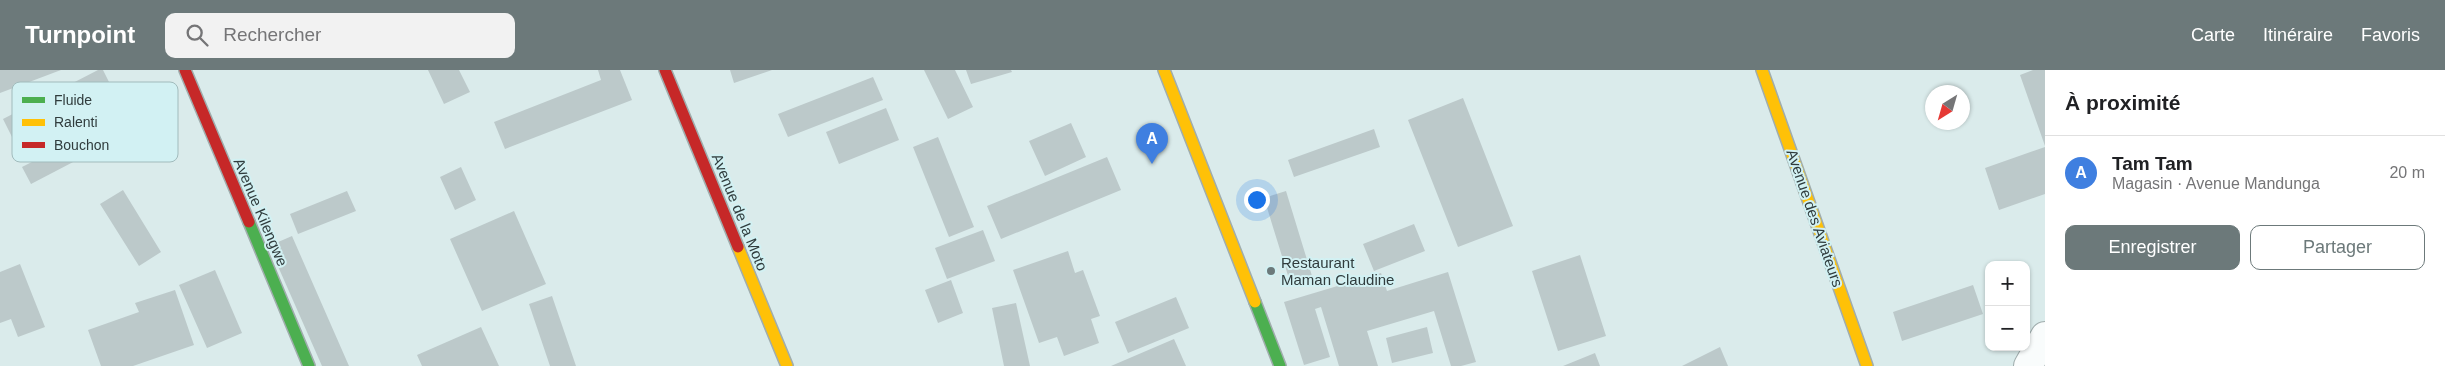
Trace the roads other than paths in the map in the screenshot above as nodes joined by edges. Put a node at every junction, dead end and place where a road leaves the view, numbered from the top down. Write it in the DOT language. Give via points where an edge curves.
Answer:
graph roads {
  1 [pos="185,70"];
  2 [pos="665,70"];
  3 [pos="1164,70"];
  4 [pos="1762,70"];
  5 [pos="2045,336"];
  6 [pos="309,366"];
  7 [pos="787,366"];
  8 [pos="1280,366"];
  9 [pos="1867,366"];
  10 [pos="2028,366"];
  1 -- 6 [label="street, Avenue Kilengwe"];
  2 -- 7 [label="street, Avenue de la Moto"];
  3 -- 8 [label="street"];
  4 -- 9 [label="street, Avenue des Aviateurs"];
  5 -- 10 [label="street"];
}
